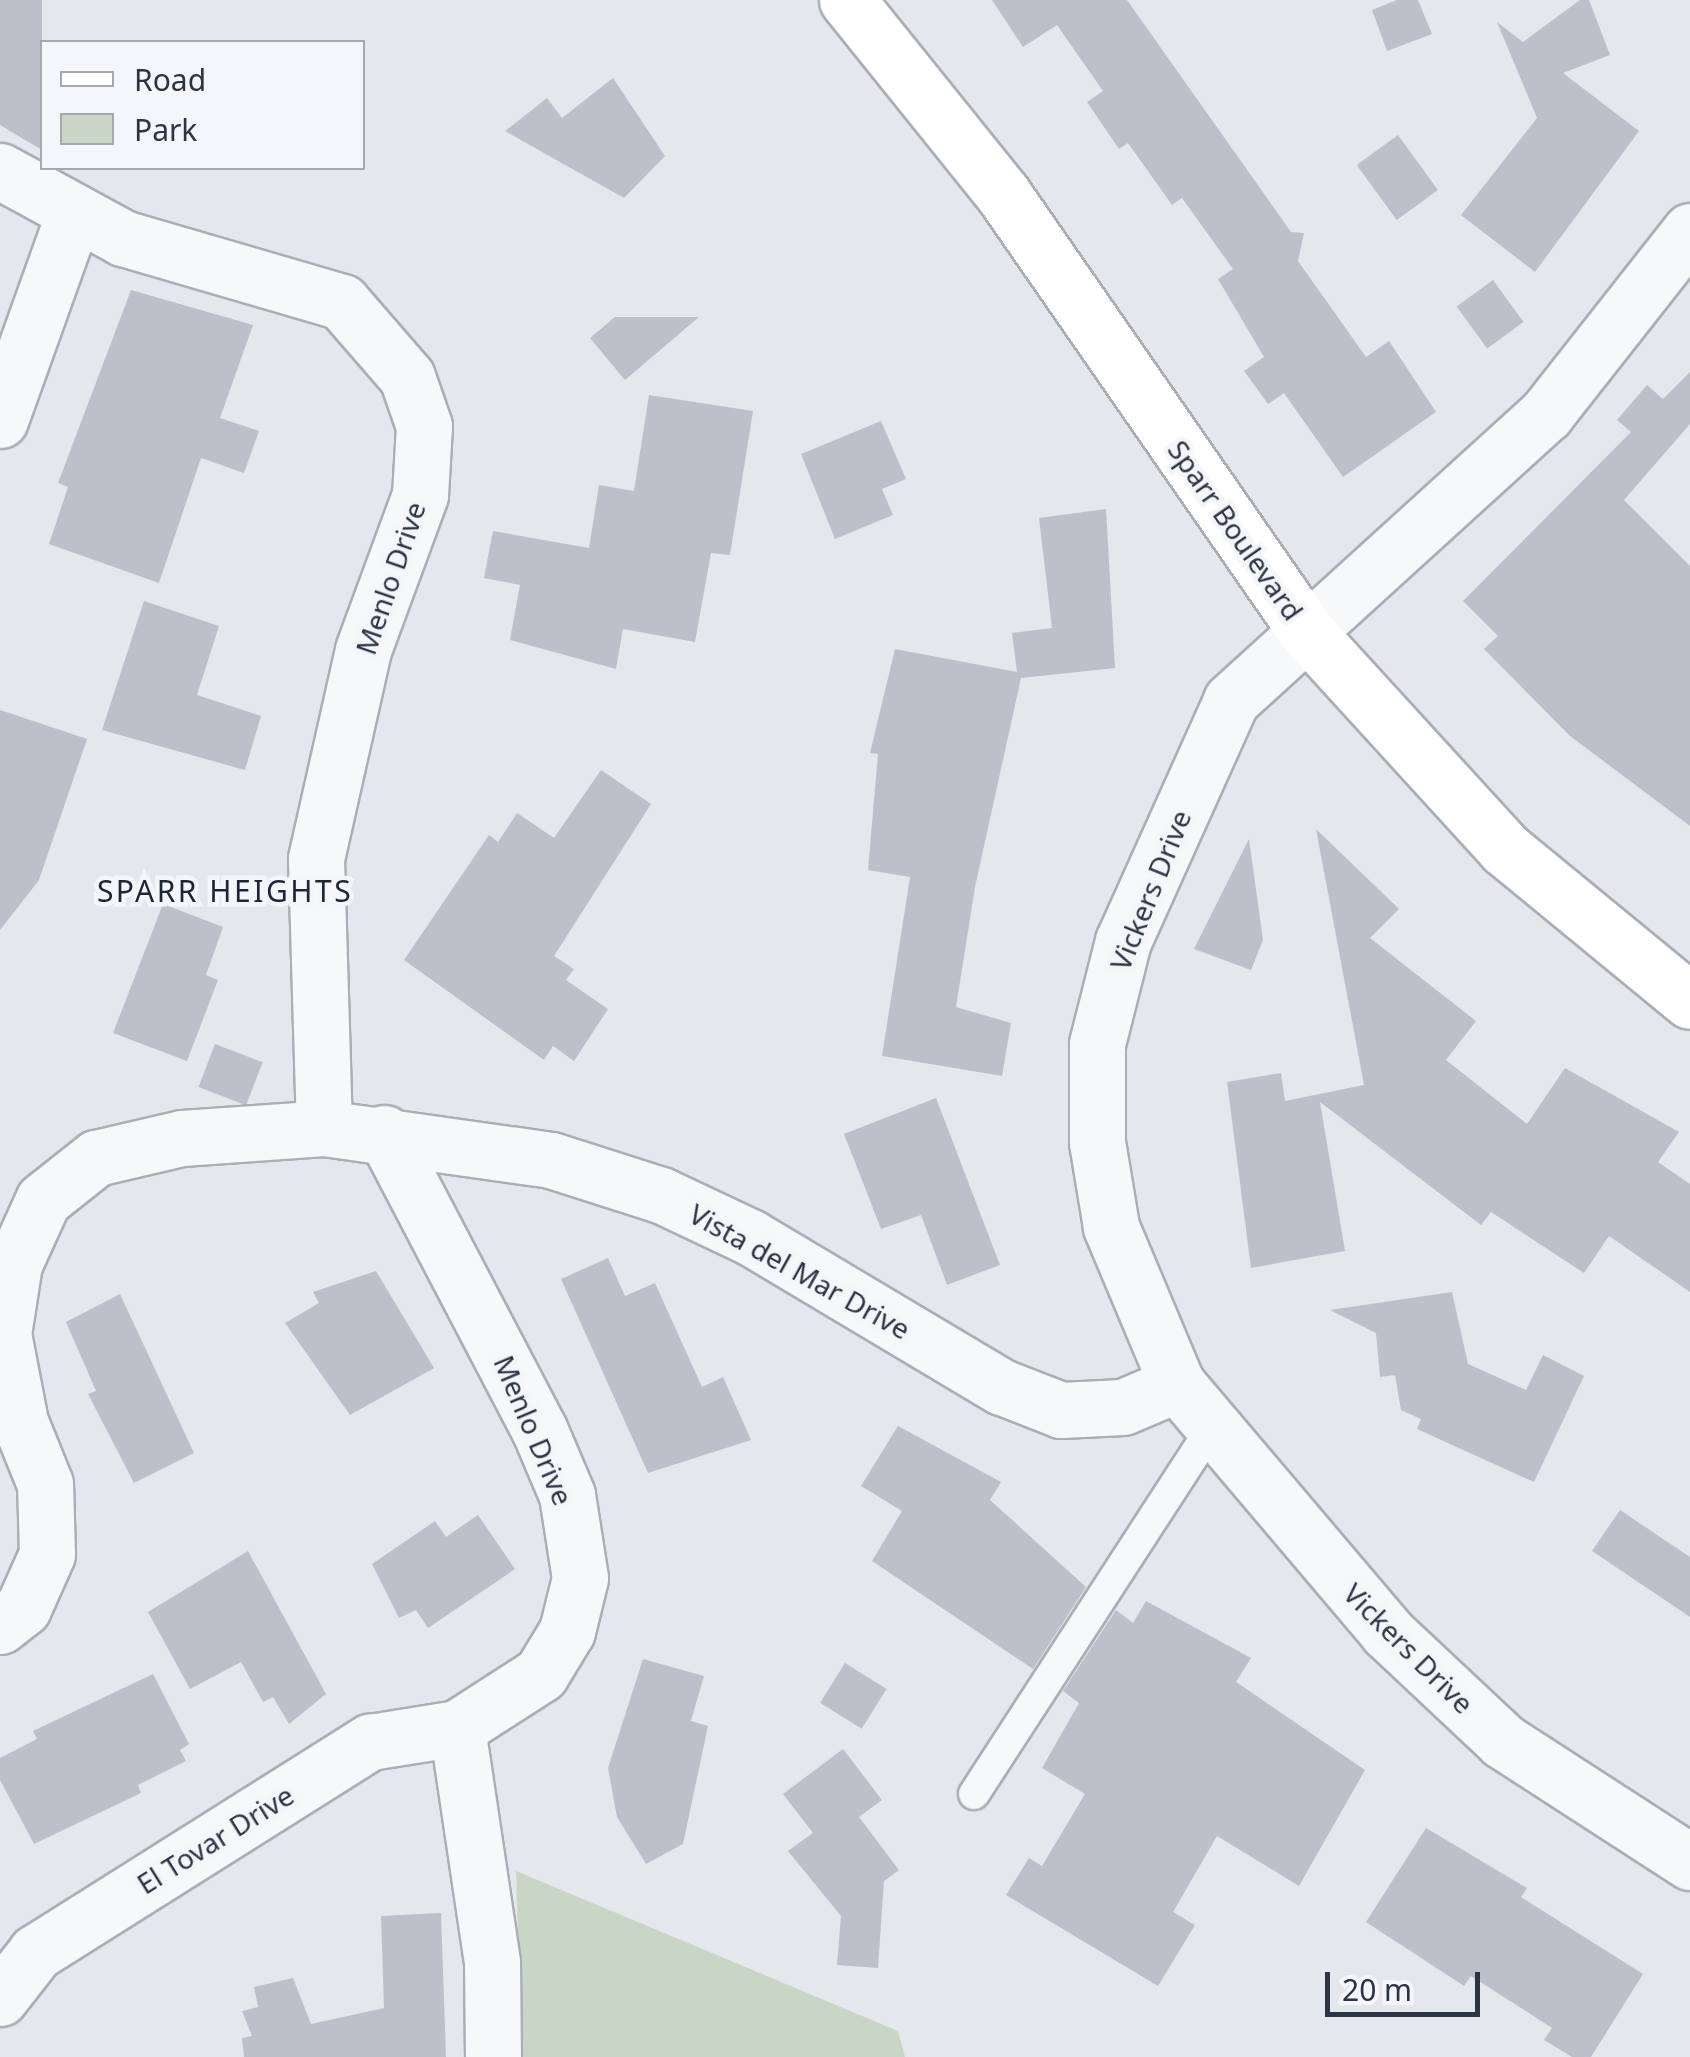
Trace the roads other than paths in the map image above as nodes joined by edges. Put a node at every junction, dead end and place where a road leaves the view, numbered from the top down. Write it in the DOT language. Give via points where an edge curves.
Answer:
graph roads {
  1 [pos="847,0"];
  2 [pos="0,171"];
  3 [pos="74,216"];
  4 [pos="1690,230"];
  5 [pos="0,420"];
  6 [pos="1306,630"];
  7 [pos="1690,1001"];
  8 [pos="324,1128"];
  9 [pos="384,1133"];
  10 [pos="1177,1384"];
  11 [pos="1212,1428"];
  12 [pos="0,1626"];
  13 [pos="457,1728"];
  14 [pos="974,1794"];
  15 [pos="1690,1862"];
  16 [pos="0,1998"];
  17 [pos="493,2057"];
  1 -- 6 [label="street, Sparr Boulevard" via="1003,194"];
  2 -- 3 [label="street, Menlo Drive"];
  3 -- 5 [label="street"];
  3 -- 8 [label="street, Menlo Drive" via="342,302 394,351 424,426 420,496 363,650 316,858"];
  4 -- 6 [label="street, Vickers Drive" via="1546,414"];
  6 -- 7 [label="street, Sparr Boulevard" via="1504,850"];
  6 -- 10 [label="street, Vickers Drive" via="1230,701 1123,941 1097,1044 1097,1142 1111,1228"];
  8 -- 9 [label="street, Vista del Mar Drive"];
  8 -- 12 [label="street, Vista del Mar Drive" via="182,1138 96,1158 43,1200 14,1264 3,1334 20,1422 46,1484 46,1554 23,1608"];
  9 -- 10 [label="street, Vista del Mar Drive" via="551,1160 661,1194 1002,1387 1061,1410 1123,1407"];
  9 -- 13 [label="street, Menlo Drive" via="539,1428 567,1495 580,1578 567,1631 541,1674"];
  10 -- 11 [label="street, Vickers Drive"];
  11 -- 14 [label="lane"];
  11 -- 15 [label="street, Vickers Drive" via="1387,1632 1503,1740"];
  13 -- 16 [label="street, El Tovar Drive" via="370,1742 36,1952"];
  13 -- 17 [label="street" via="492,1962"];
}
